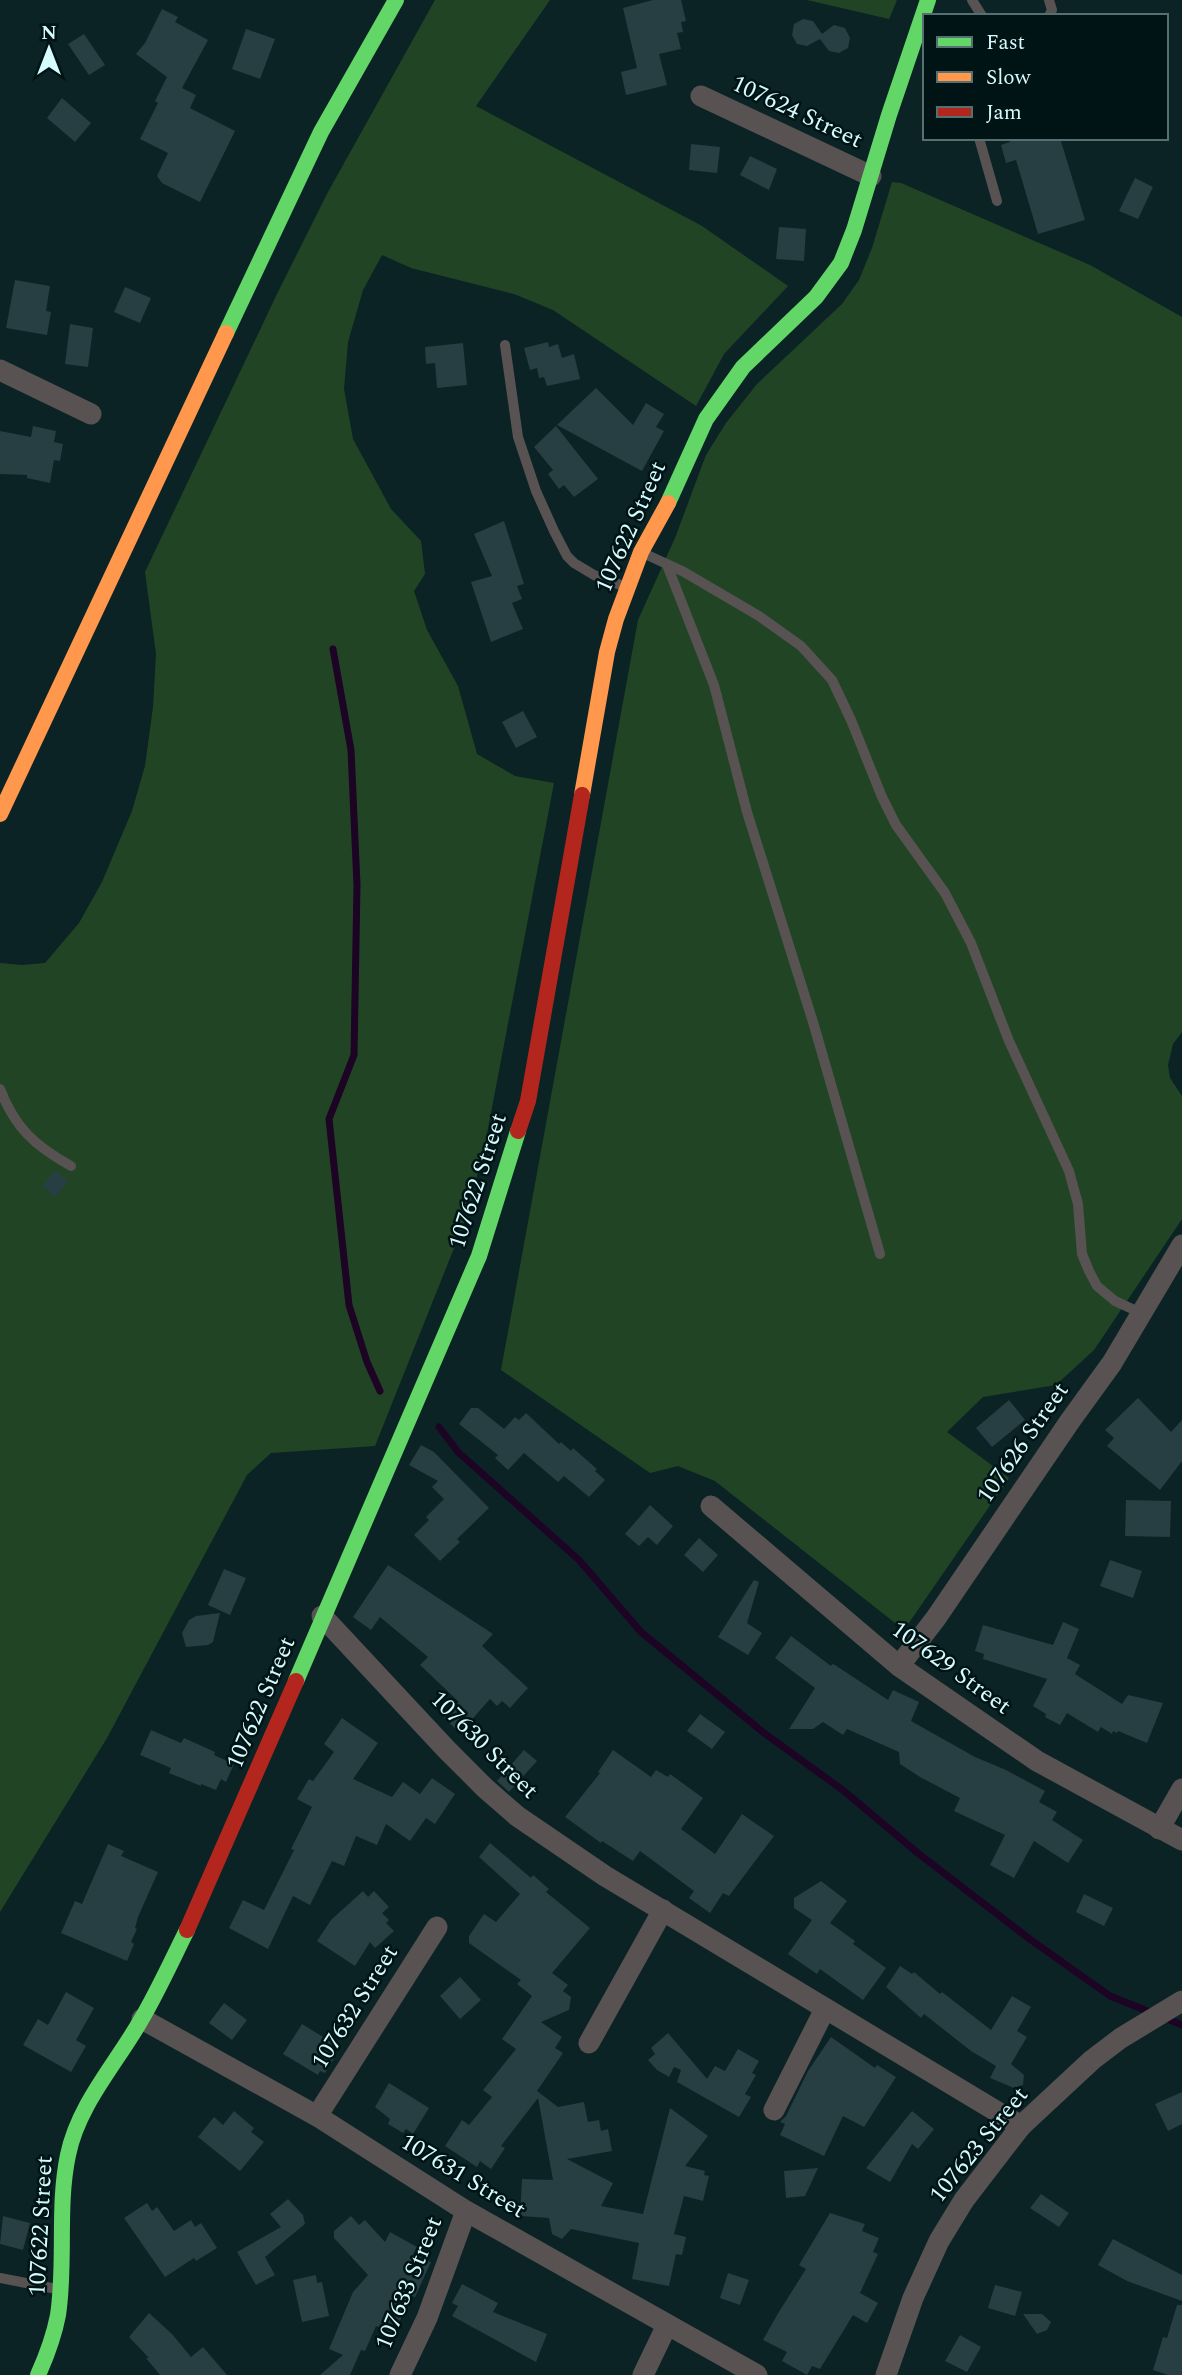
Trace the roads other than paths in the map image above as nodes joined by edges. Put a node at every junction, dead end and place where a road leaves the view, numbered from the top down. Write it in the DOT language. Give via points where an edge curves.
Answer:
graph roads {
  1 [pos="396,0"];
  2 [pos="923,14"];
  3 [pos="701,96"];
  4 [pos="980,140"];
  5 [pos="871,176"];
  6 [pos="997,201"];
  7 [pos="505,345"];
  8 [pos="0,370"];
  9 [pos="91,414"];
  10 [pos="641,552"];
  11 [pos="667,565"];
  12 [pos="626,587"];
  13 [pos="0,814"];
  14 [pos="0,1089"];
  15 [pos="71,1166"];
  16 [pos="1182,1245"];
  17 [pos="880,1254"];
  18 [pos="1141,1313"];
  19 [pos="711,1506"];
  20 [pos="322,1616"];
  21 [pos="899,1666"];
  22 [pos="1182,1789"];
  23 [pos="1158,1829"];
  24 [pos="1182,1840"];
  25 [pos="663,1910"];
  26 [pos="437,1927"];
  27 [pos="1182,2001"];
  28 [pos="825,2009"];
  29 [pos="142,2019"];
  30 [pos="589,2043"];
  31 [pos="774,2110"];
  32 [pos="317,2116"];
  33 [pos="1021,2126"];
  34 [pos="466,2211"];
  35 [pos="0,2278"];
  36 [pos="60,2290"];
  37 [pos="667,2325"];
  38 [pos="38,2375"];
  39 [pos="400,2375"];
  40 [pos="643,2375"];
  41 [pos="757,2375"];
  42 [pos="886,2375"];
  1 -- 13 [label="street" via="321,132"];
  2 -- 5 [label="street, 107622 Street"];
  3 -- 5 [label="street, 107624 Street"];
  4 -- 6 [label="lane"];
  5 -- 10 [label="street, 107622 Street" via="841,263 816,297 767,341 726,389 706,419"];
  7 -- 12 [label="lane" via="518,436 554,531 574,563"];
  8 -- 9 [label="street"];
  10 -- 11 [label="lane"];
  10 -- 12 [label="street, 107622 Street"];
  11 -- 17 [label="lane" via="714,685 747,812"];
  11 -- 18 [label="lane" via="759,616 801,646 832,680 887,806 912,850 945,893 971,943 1009,1041 1069,1171 1078,1205 1082,1254 1089,1271 1097,1286 1115,1301"];
  12 -- 20 [label="street, 107622 Street" via="607,652 528,1101 479,1256"];
  14 -- 15 [label="lane" via="29,1138"];
  16 -- 18 [label="street, 107626 Street"];
  18 -- 21 [label="street, 107626 Street" via="1112,1363"];
  19 -- 21 [label="street, 107629 Street"];
  20 -- 25 [label="street, 107630 Street" via="446,1749 517,1816"];
  20 -- 29 [label="street, 107622 Street" via="201,1903"];
  21 -- 23 [label="street, 107629 Street" via="1037,1761"];
  22 -- 23 [label="street"];
  23 -- 24 [label="street, 107629 Street"];
  25 -- 28 [label="street, 107630 Street"];
  25 -- 30 [label="street"];
  26 -- 32 [label="street, 107632 Street"];
  27 -- 33 [label="street, 107623 Street" via="1092,2060"];
  28 -- 31 [label="street"];
  28 -- 33 [label="street, 107630 Street"];
  29 -- 32 [label="street, 107631 Street"];
  29 -- 36 [label="street, 107622 Street" via="68,2145"];
  32 -- 34 [label="street, 107631 Street"];
  33 -- 42 [label="street, 107623 Street" via="939,2241"];
  34 -- 37 [label="street, 107631 Street"];
  34 -- 39 [label="street, 107633 Street" via="428,2318"];
  35 -- 36 [label="lane"];
  36 -- 38 [label="street, 107622 Street" via="53,2340"];
  37 -- 40 [label="street"];
  37 -- 41 [label="street, 107631 Street"];
}
